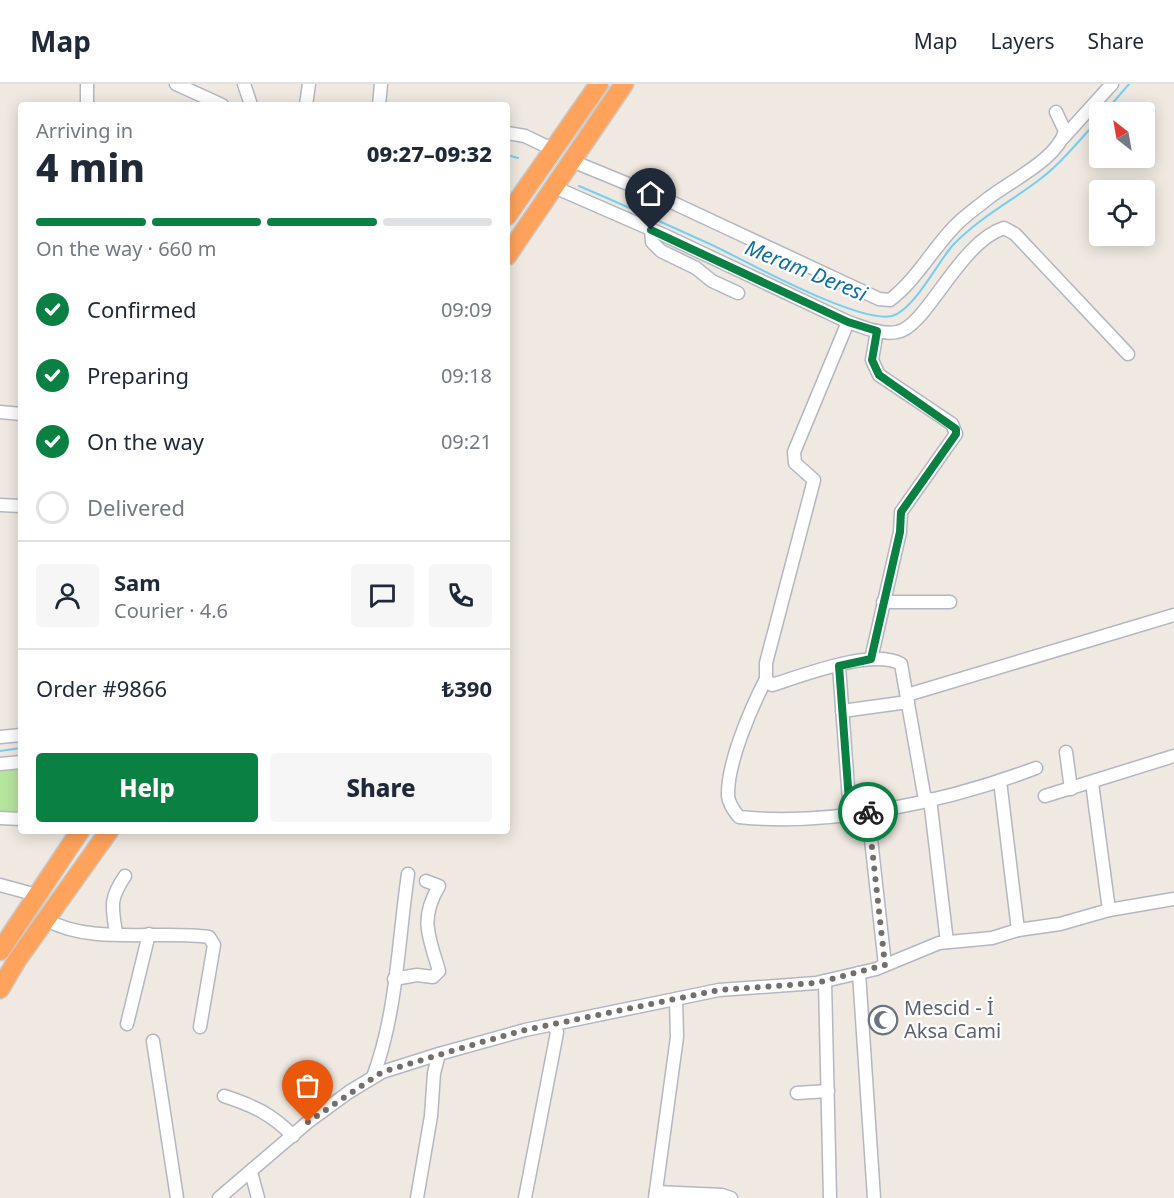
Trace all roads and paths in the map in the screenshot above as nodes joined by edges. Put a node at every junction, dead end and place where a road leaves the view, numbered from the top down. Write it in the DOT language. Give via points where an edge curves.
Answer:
graph roads {
  1 [pos="87,84"];
  2 [pos="176,84"];
  3 [pos="244,84"];
  4 [pos="309,84"];
  5 [pos="381,84"];
  6 [pos="624,84"];
  7 [pos="1104,87"];
  8 [pos="595,88"];
  9 [pos="87,102"];
  10 [pos="215,102"];
  11 [pos="250,102"];
  12 [pos="306,102"];
  13 [pos="379,102"];
  14 [pos="1056,112"];
  15 [pos="510,134"];
  16 [pos="1062,139"];
  17 [pos="554,150"];
  18 [pos="572,161"];
  19 [pos="554,187"];
  20 [pos="510,212"];
  21 [pos="651,230"];
  22 [pos="510,252"];
  23 [pos="738,293"];
  24 [pos="848,322"];
  25 [pos="877,331"];
  26 [pos="1128,354"];
  27 [pos="0,412"];
  28 [pos="18,414"];
  29 [pos="0,505"];
  30 [pos="18,506"];
  31 [pos="883,602"];
  32 [pos="950,602"];
  33 [pos="1174,615"];
  34 [pos="871,659"];
  35 [pos="839,666"];
  36 [pos="766,679"];
  37 [pos="907,698"];
  38 [pos="842,711"];
  39 [pos="18,735"];
  40 [pos="0,737"];
  41 [pos="1066,752"];
  42 [pos="1174,756"];
  43 [pos="18,762"];
  44 [pos="0,764"];
  45 [pos="1036,768"];
  46 [pos="1000,781"];
  47 [pos="1092,783"];
  48 [pos="1071,789"];
  49 [pos="1045,796"];
  50 [pos="928,799"];
  51 [pos="868,812"];
  52 [pos="850,814"];
  53 [pos="0,818"];
  54 [pos="18,819"];
  55 [pos="78,834"];
  56 [pos="107,834"];
  57 [pos="408,874"];
  58 [pos="125,876"];
  59 [pos="426,881"];
  60 [pos="0,885"];
  61 [pos="37,895"];
  62 [pos="1174,899"];
  63 [pos="1109,910"];
  64 [pos="47,920"];
  65 [pos="1018,930"];
  66 [pos="116,933"];
  67 [pos="149,934"];
  68 [pos="947,942"];
  69 [pos="0,951"];
  70 [pos="885,965"];
  71 [pos="859,973"];
  72 [pos="394,979"];
  73 [pos="825,981"];
  74 [pos="0,989"];
  75 [pos="676,999"];
  76 [pos="127,1024"];
  77 [pos="553,1024"];
  78 [pos="200,1027"];
  79 [pos="153,1041"];
  80 [pos="440,1054"];
  81 [pos="374,1077"];
  82 [pos="828,1091"];
  83 [pos="797,1093"];
  84 [pos="224,1096"];
  85 [pos="293,1136"];
  86 [pos="251,1172"];
  87 [pos="656,1195"];
  88 [pos="177,1198"];
  89 [pos="219,1198"];
  90 [pos="258,1198"];
  91 [pos="417,1198"];
  92 [pos="525,1198"];
  93 [pos="731,1198"];
  94 [pos="830,1198"];
  95 [pos="874,1198"];
  1 -- 9 [label="street"];
  2 -- 10 [label="street"];
  3 -- 11 [label="street"];
  4 -- 12 [label="street"];
  5 -- 13 [label="street"];
  6 -- 18 [label="highway"];
  7 -- 16 [label="street"];
  8 -- 17 [label="highway"];
  14 -- 16 [label="street" via="1065,131"];
  15 -- 17 [label="street" via="525,136"];
  16 -- 18 [label="street" via="1034,167 955,226 890,300 879,299 667,200"];
  17 -- 20 [label="highway"];
  18 -- 19 [label="highway"];
  19 -- 21 [label="street"];
  19 -- 22 [label="highway"];
  21 -- 23 [label="street" via="652,242 661,251"];
  21 -- 24 [label="street"];
  24 -- 25 [label="street"];
  24 -- 36 [label="street" via="795,452 795,463 814,480 766,663"];
  25 -- 26 [label="street" via="897,333 913,327 971,250 1004,228 1015,234"];
  25 -- 31 [label="street" via="872,360 879,375 956,429 901,512"];
  27 -- 28 [label="street"];
  29 -- 30 [label="street"];
  31 -- 32 [label="street"];
  31 -- 34 [label="street"];
  33 -- 37 [label="street"];
  34 -- 35 [label="street"];
  34 -- 37 [label="street" via="892,659 901,664"];
  35 -- 36 [label="street" via="772,685"];
  35 -- 38 [label="street"];
  36 -- 52 [label="street" via="750,710 732,771 728,797 732,809 739,817 774,821"];
  37 -- 38 [label="street"];
  37 -- 50 [label="street"];
  38 -- 52 [label="street"];
  39 -- 40 [label="street"];
  41 -- 48 [label="street"];
  42 -- 47 [label="street"];
  43 -- 44 [label="street"];
  45 -- 46 [label="street"];
  46 -- 50 [label="street"];
  46 -- 65 [label="street"];
  47 -- 48 [label="street"];
  47 -- 63 [label="street"];
  48 -- 49 [label="street"];
  50 -- 51 [label="street"];
  50 -- 68 [label="street"];
  51 -- 52 [label="street"];
  51 -- 70 [label="street"];
  53 -- 54 [label="street"];
  55 -- 61 [label="highway"];
  56 -- 64 [label="highway"];
  57 -- 72 [label="street"];
  58 -- 66 [label="street" via="112,902"];
  59 -- 72 [label="street" via="440,886 432,899 426,930 439,971 433,977"];
  60 -- 61 [label="street"];
  61 -- 69 [label="highway"];
  62 -- 63 [label="street"];
  63 -- 65 [label="street" via="1060,924"];
  64 -- 66 [label="street" via="81,932"];
  64 -- 74 [label="highway"];
  65 -- 68 [label="street" via="992,938"];
  66 -- 67 [label="street"];
  67 -- 76 [label="street"];
  67 -- 78 [label="street" via="209,937 214,945"];
  68 -- 70 [label="street"];
  70 -- 71 [label="street"];
  71 -- 73 [label="street"];
  71 -- 95 [label="street"];
  72 -- 81 [label="street" via="384,1044"];
  73 -- 75 [label="street" via="719,990"];
  73 -- 82 [label="street"];
  75 -- 77 [label="street"];
  75 -- 87 [label="street" via="677,1037"];
  77 -- 80 [label="street"];
  77 -- 92 [label="street" via="555,1043"];
  79 -- 88 [label="street"];
  80 -- 81 [label="street"];
  80 -- 91 [label="street"];
  81 -- 85 [label="street"];
  82 -- 83 [label="street"];
  82 -- 94 [label="street"];
  84 -- 85 [label="street" via="255,1106"];
  85 -- 86 [label="street"];
  86 -- 89 [label="street"];
  86 -- 90 [label="street"];
  87 -- 93 [label="street"];
}
